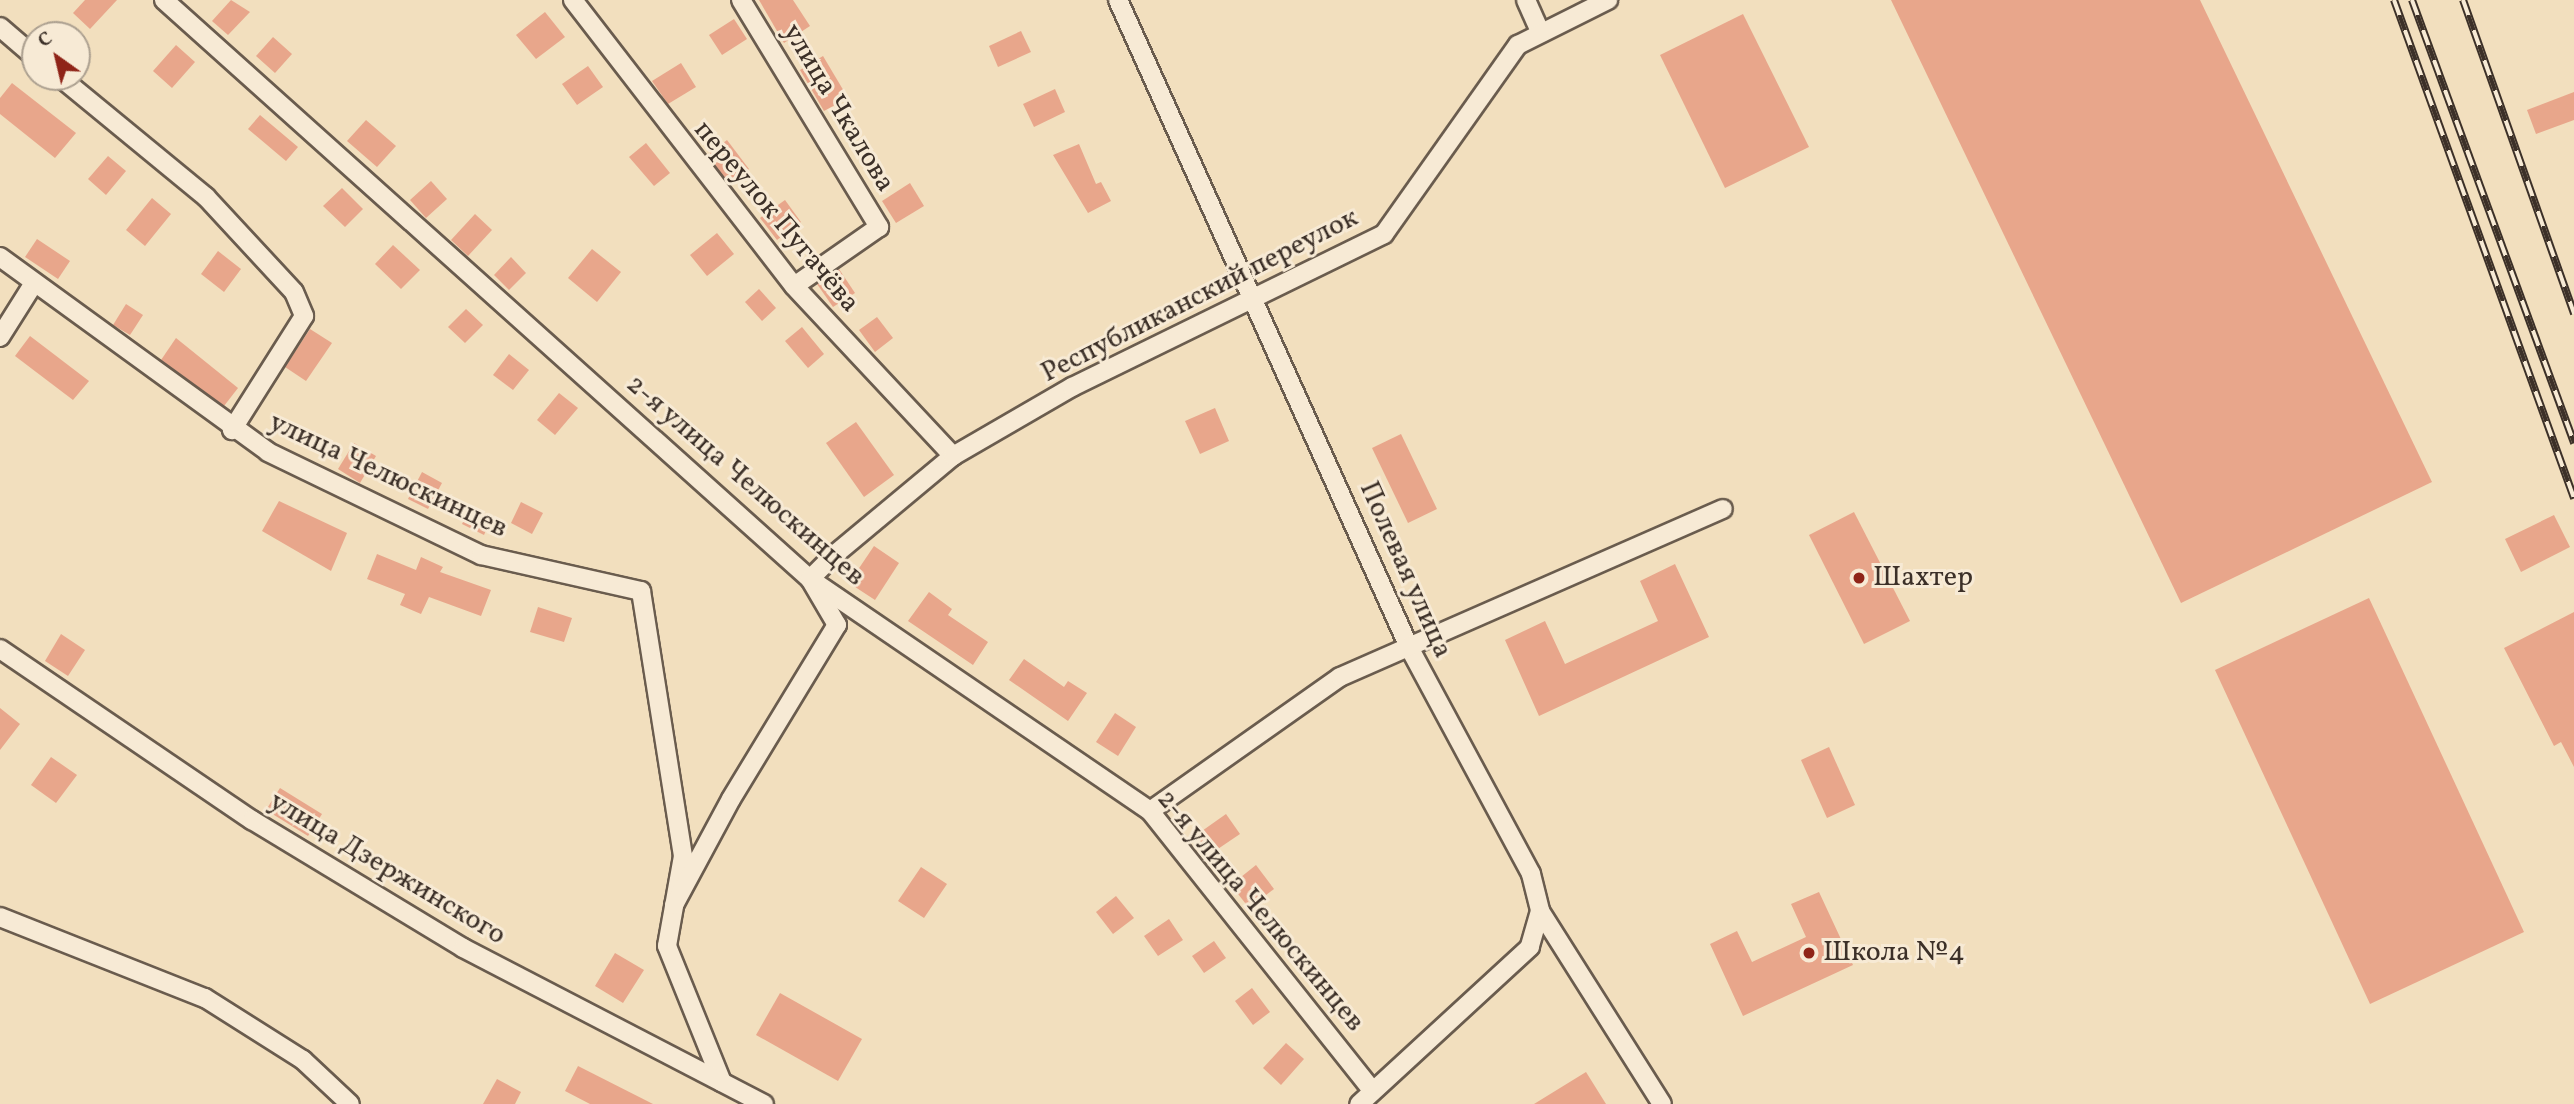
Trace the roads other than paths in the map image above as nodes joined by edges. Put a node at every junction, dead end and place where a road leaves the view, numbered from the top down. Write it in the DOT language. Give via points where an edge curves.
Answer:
graph roads {
  1 [pos="164,0"];
  2 [pos="573,0"];
  3 [pos="741,0"];
  4 [pos="1118,0"];
  5 [pos="1526,0"];
  6 [pos="1608,0"];
  7 [pos="0,27"];
  8 [pos="1541,33"];
  9 [pos="21,45"];
  10 [pos="77,91"];
  11 [pos="0,257"];
  12 [pos="34,283"];
  13 [pos="794,286"];
  14 [pos="1256,298"];
  15 [pos="0,337"];
  16 [pos="232,430"];
  17 [pos="953,456"];
  18 [pos="1723,509"];
  19 [pos="810,579"];
  20 [pos="0,649"];
  21 [pos="1410,649"];
  22 [pos="1150,811"];
  23 [pos="674,905"];
  24 [pos="1540,911"];
  25 [pos="1,920"];
  26 [pos="722,1082"];
  27 [pos="1371,1089"];
  28 [pos="350,1104"];
  29 [pos="764,1104"];
  30 [pos="1359,1104"];
  31 [pos="1662,1104"];
  1 -- 19 [label="street, 2-я улица Челюскинцев"];
  2 -- 13 [label="street, переулок Пугачёва"];
  3 -- 13 [label="street, улица Чкалова" via="879,226"];
  4 -- 14 [label="street, Полевая улица"];
  5 -- 8 [label="street"];
  6 -- 8 [label="street, Республиканский переулок"];
  7 -- 9 [label="street"];
  8 -- 14 [label="street, Республиканский переулок" via="1518,45 1384,234"];
  10 -- 16 [label="street" via="206,197 294,292 304,316"];
  11 -- 12 [label="street, улица Челюскинцев"];
  12 -- 15 [label="street"];
  12 -- 16 [label="street, улица Челюскинцев"];
  13 -- 17 [label="street, переулок Пугачёва"];
  14 -- 17 [label="street, Республиканский переулок" via="1072,387"];
  14 -- 21 [label="street, Полевая улица"];
  16 -- 23 [label="street, улица Челюскинцев" via="481,555 641,591 683,856"];
  17 -- 19 [label="street, Республиканский переулок"];
  18 -- 21 [label="street"];
  19 -- 22 [label="street, 2-я улица Челюскинцев"];
  19 -- 23 [label="street" via="837,625 731,799"];
  20 -- 26 [label="street, улица Дзержинского" via="252,820 463,948"];
  21 -- 22 [label="street" via="1340,677"];
  21 -- 24 [label="street, Полевая улица" via="1531,874"];
  22 -- 27 [label="street, 2-я улица Челюскинцев"];
  23 -- 26 [label="street, улица Челюскинцев" via="667,946"];
  24 -- 27 [label="street, Полевая улица" via="1530,947"];
  24 -- 31 [label="street"];
  25 -- 28 [label="street" via="205,998 303,1060"];
  26 -- 29 [label="street, улица Дзержинского"];
  27 -- 30 [label="street, Полевая улица"];
}
